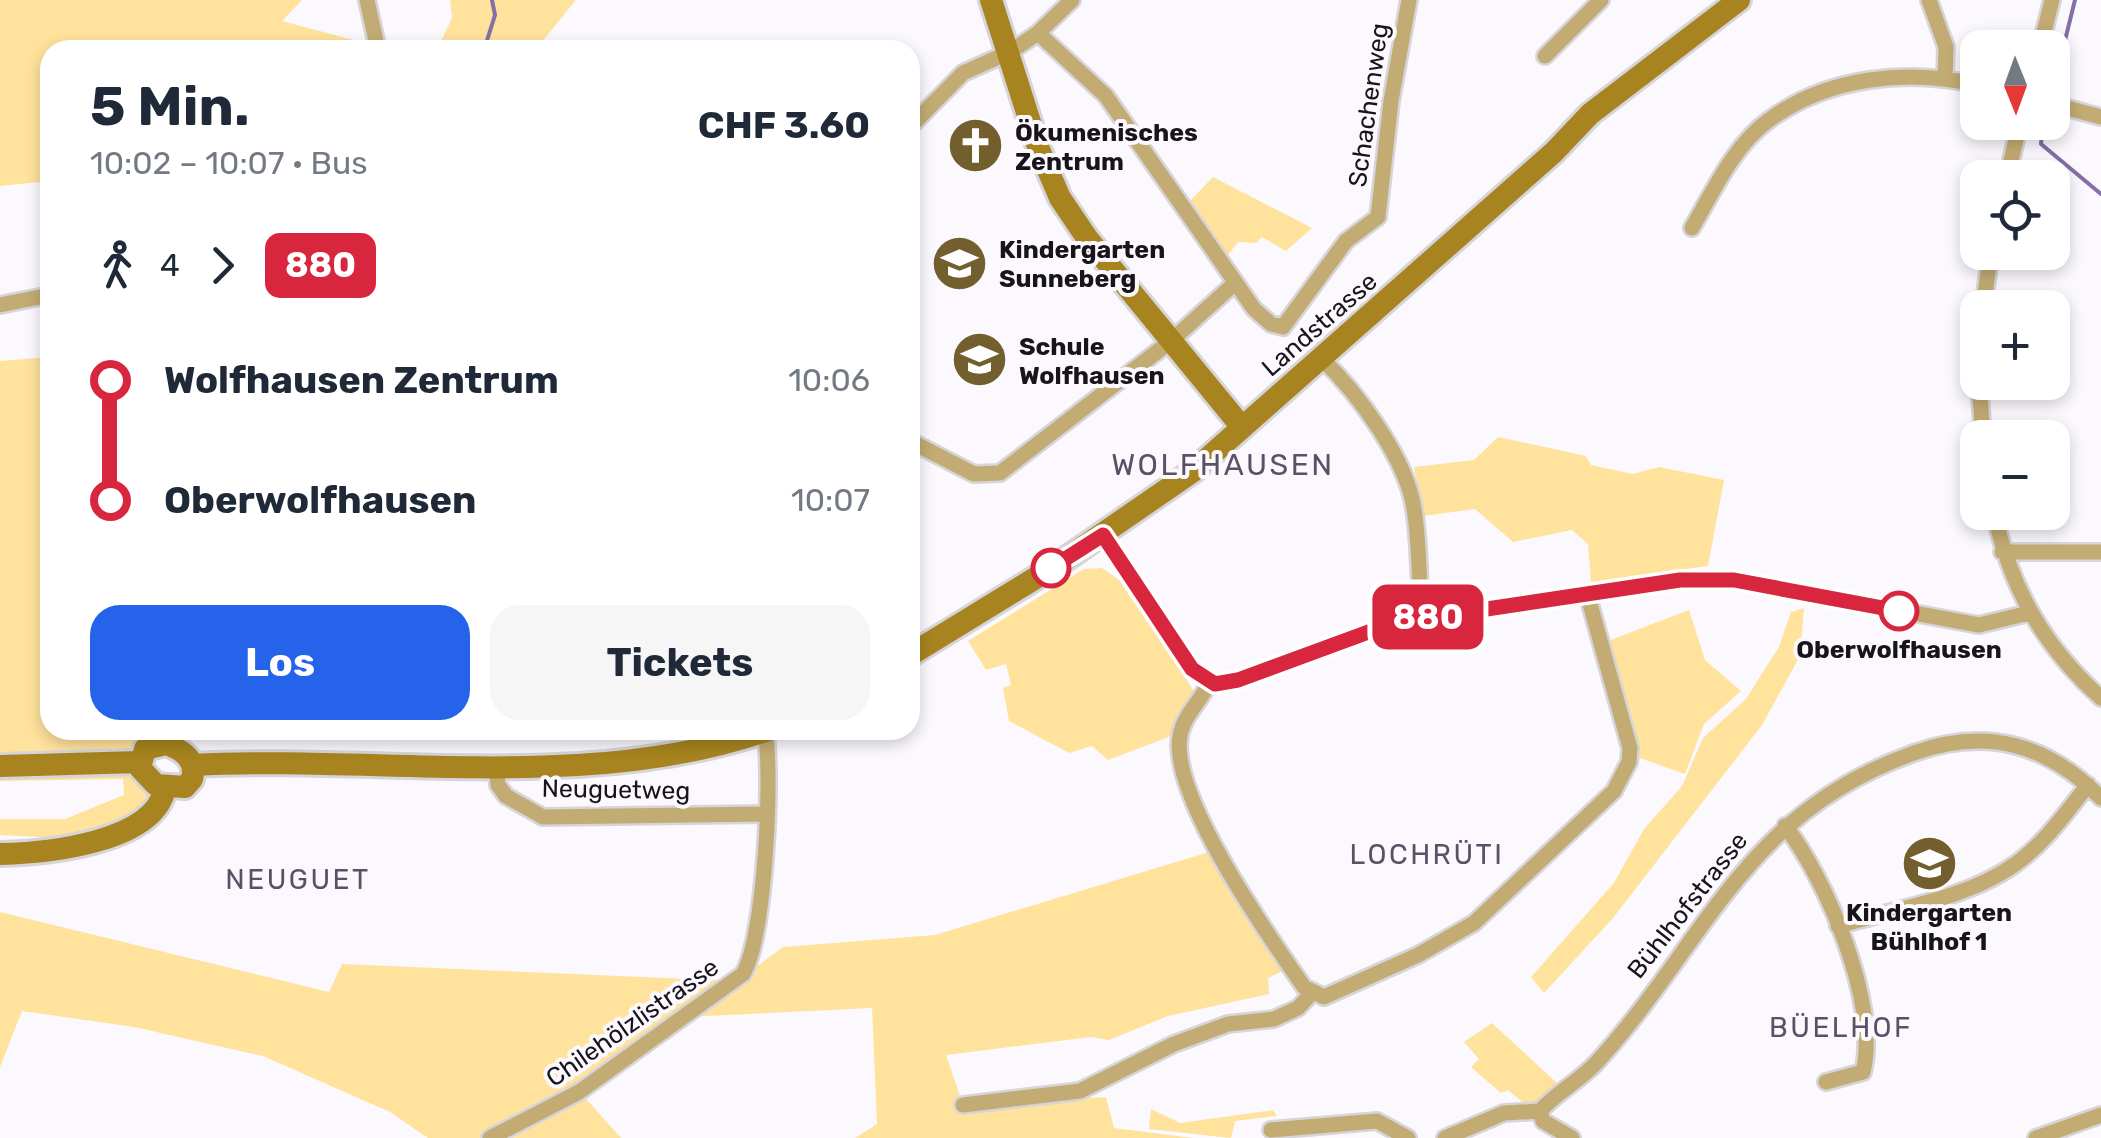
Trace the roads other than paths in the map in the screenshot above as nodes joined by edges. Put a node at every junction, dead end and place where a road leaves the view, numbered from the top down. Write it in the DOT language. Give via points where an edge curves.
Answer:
graph roads {
  1 [pos="367,0"];
  2 [pos="992,0"];
  3 [pos="1072,0"];
  4 [pos="1410,0"];
  5 [pos="1602,0"];
  6 [pos="1739,0"];
  7 [pos="1929,0"];
  8 [pos="2052,0"];
  9 [pos="2044,30"];
  10 [pos="1038,33"];
  11 [pos="376,40"];
  12 [pos="1010,52"];
  13 [pos="1546,56"];
  14 [pos="1945,77"];
  15 [pos="1960,81"];
  16 [pos="2070,109"];
  17 [pos="920,117"];
  18 [pos="2101,117"];
  19 [pos="1692,228"];
  20 [pos="1234,282"];
  21 [pos="40,297"];
  22 [pos="0,305"];
  23 [pos="1170,341"];
  24 [pos="1322,359"];
  25 [pos="1241,426"];
  26 [pos="920,446"];
  27 [pos="1998,530"];
  28 [pos="1103,535"];
  29 [pos="2002,552"];
  30 [pos="2101,552"];
  31 [pos="1587,593"];
  32 [pos="2029,612"];
  33 [pos="1421,618"];
  34 [pos="920,649"];
  35 [pos="1209,683"];
  36 [pos="2101,698"];
  37 [pos="162,740"];
  38 [pos="170,740"];
  39 [pos="731,740"];
  40 [pos="766,740"];
  41 [pos="139,762"];
  42 [pos="496,764"];
  43 [pos="192,765"];
  44 [pos="0,766"];
  45 [pos="2088,785"];
  46 [pos="165,788"];
  47 [pos="2101,798"];
  48 [pos="764,814"];
  49 [pos="1786,826"];
  50 [pos="0,854"];
  51 [pos="1838,926"];
  52 [pos="1312,994"];
  53 [pos="1826,1082"];
  54 [pos="963,1105"];
  55 [pos="1540,1111"];
  56 [pos="2101,1115"];
  57 [pos="1271,1130"];
  58 [pos="490,1138"];
  59 [pos="1408,1138"];
  60 [pos="1445,1138"];
  61 [pos="1572,1138"];
  62 [pos="2036,1138"];
  1 -- 11 [label="street"];
  2 -- 12 [label="main road"];
  3 -- 10 [label="street"];
  4 -- 20 [label="street, Schachenweg" via="1378,217 1346,241 1283,328 1254,309"];
  5 -- 13 [label="street"];
  6 -- 24 [label="main road, Landstrasse" via="1590,114"];
  7 -- 14 [label="street" via="1946,47"];
  8 -- 9 [label="street"];
  10 -- 12 [label="street"];
  10 -- 20 [label="street" via="1106,96"];
  12 -- 17 [label="street" via="963,72"];
  12 -- 23 [label="main road" via="1060,198"];
  14 -- 15 [label="street"];
  14 -- 19 [label="street" via="1880,77 1768,120 1730,162"];
  16 -- 18 [label="street"];
  20 -- 23 [label="street"];
  21 -- 22 [label="street"];
  23 -- 25 [label="main road"];
  23 -- 26 [label="street" via="995,475 974,474"];
  24 -- 25 [label="main road, Landstrasse"];
  24 -- 33 [label="street" via="1387,442 1408,484"];
  25 -- 28 [label="main road, Landstrasse" via="1192,472"];
  27 -- 29 [label="street"];
  28 -- 34 [label="main road, Landstrasse"];
  28 -- 35 [label="street" via="1192,669"];
  29 -- 30 [label="street"];
  29 -- 32 [label="street"];
  31 -- 32 [label="street" via="1722,579 1979,625"];
  31 -- 33 [label="street"];
  31 -- 52 [label="street" via="1630,748 1614,791 1474,922 1343,992"];
  32 -- 36 [label="street" via="2052,648"];
  33 -- 35 [label="street" via="1238,680"];
  35 -- 52 [label="street" via="1179,737 1191,791 1210,840"];
  37 -- 41 [label="main road"];
  38 -- 43 [label="main road"];
  39 -- 42 [label="main road" via="626,761"];
  40 -- 48 [label="street, Chilehölzlistrasse"];
  41 -- 44 [label="main road"];
  41 -- 46 [label="main road" via="144,776"];
  42 -- 43 [label="main road"];
  42 -- 48 [label="street, Neuguetweg" via="506,796 543,817"];
  43 -- 46 [label="main road" via="189,784"];
  45 -- 47 [label="street, Bühlhofstrasse"];
  45 -- 49 [label="street, Bühlhofstrasse" via="2035,749 1974,739 1880,765"];
  45 -- 51 [label="street" via="2012,867 1973,886"];
  46 -- 50 [label="main road" via="155,810 110,836 63,849"];
  48 -- 58 [label="street, Chilehölzlistrasse" via="758,929 743,974 579,1092"];
  49 -- 51 [label="street"];
  49 -- 55 [label="street, Bühlhofstrasse" via="1738,874 1596,1063"];
  51 -- 53 [label="street" via="1858,993 1865,1063 1852,1078"];
  52 -- 54 [label="street" via="1274,1019 1210,1031 1080,1091"];
  55 -- 60 [label="street" via="1504,1113"];
  55 -- 61 [label="street" via="1543,1121"];
  56 -- 62 [label="street"];
  57 -- 59 [label="street" via="1377,1120"];
}
